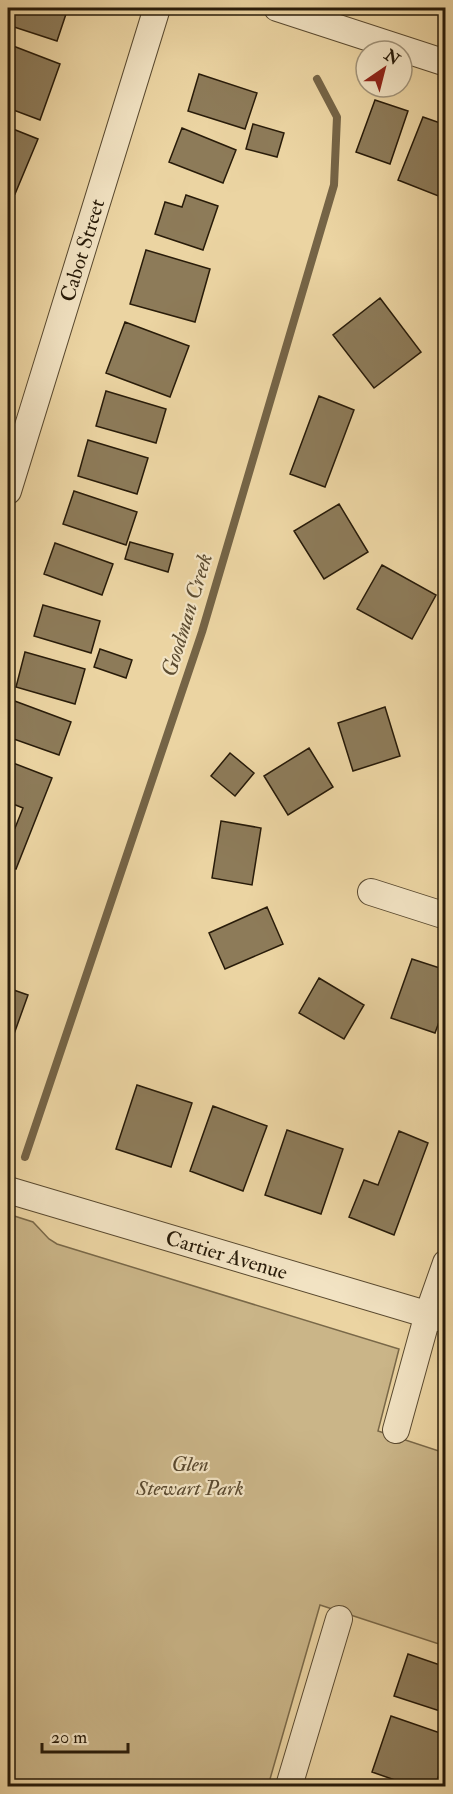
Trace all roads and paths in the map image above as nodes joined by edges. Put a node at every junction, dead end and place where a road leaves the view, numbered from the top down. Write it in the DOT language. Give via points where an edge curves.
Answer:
graph roads {
  1 [pos="157,8"];
  2 [pos="277,8"];
  3 [pos="446,63"];
  4 [pos="8,491"];
  5 [pos="371,892"];
  6 [pos="446,916"];
  7 [pos="8,1190"];
  8 [pos="446,1263"];
  9 [pos="437,1317"];
  10 [pos="396,1430"];
  11 [pos="339,1619"];
  12 [pos="289,1786"];
  1 -- 4 [label="street, Cabot Street"];
  2 -- 3 [label="street"];
  5 -- 6 [label="street"];
  7 -- 9 [label="street, Cartier Avenue"];
  8 -- 9 [label="street"];
  9 -- 10 [label="street"];
  11 -- 12 [label="street"];
}
